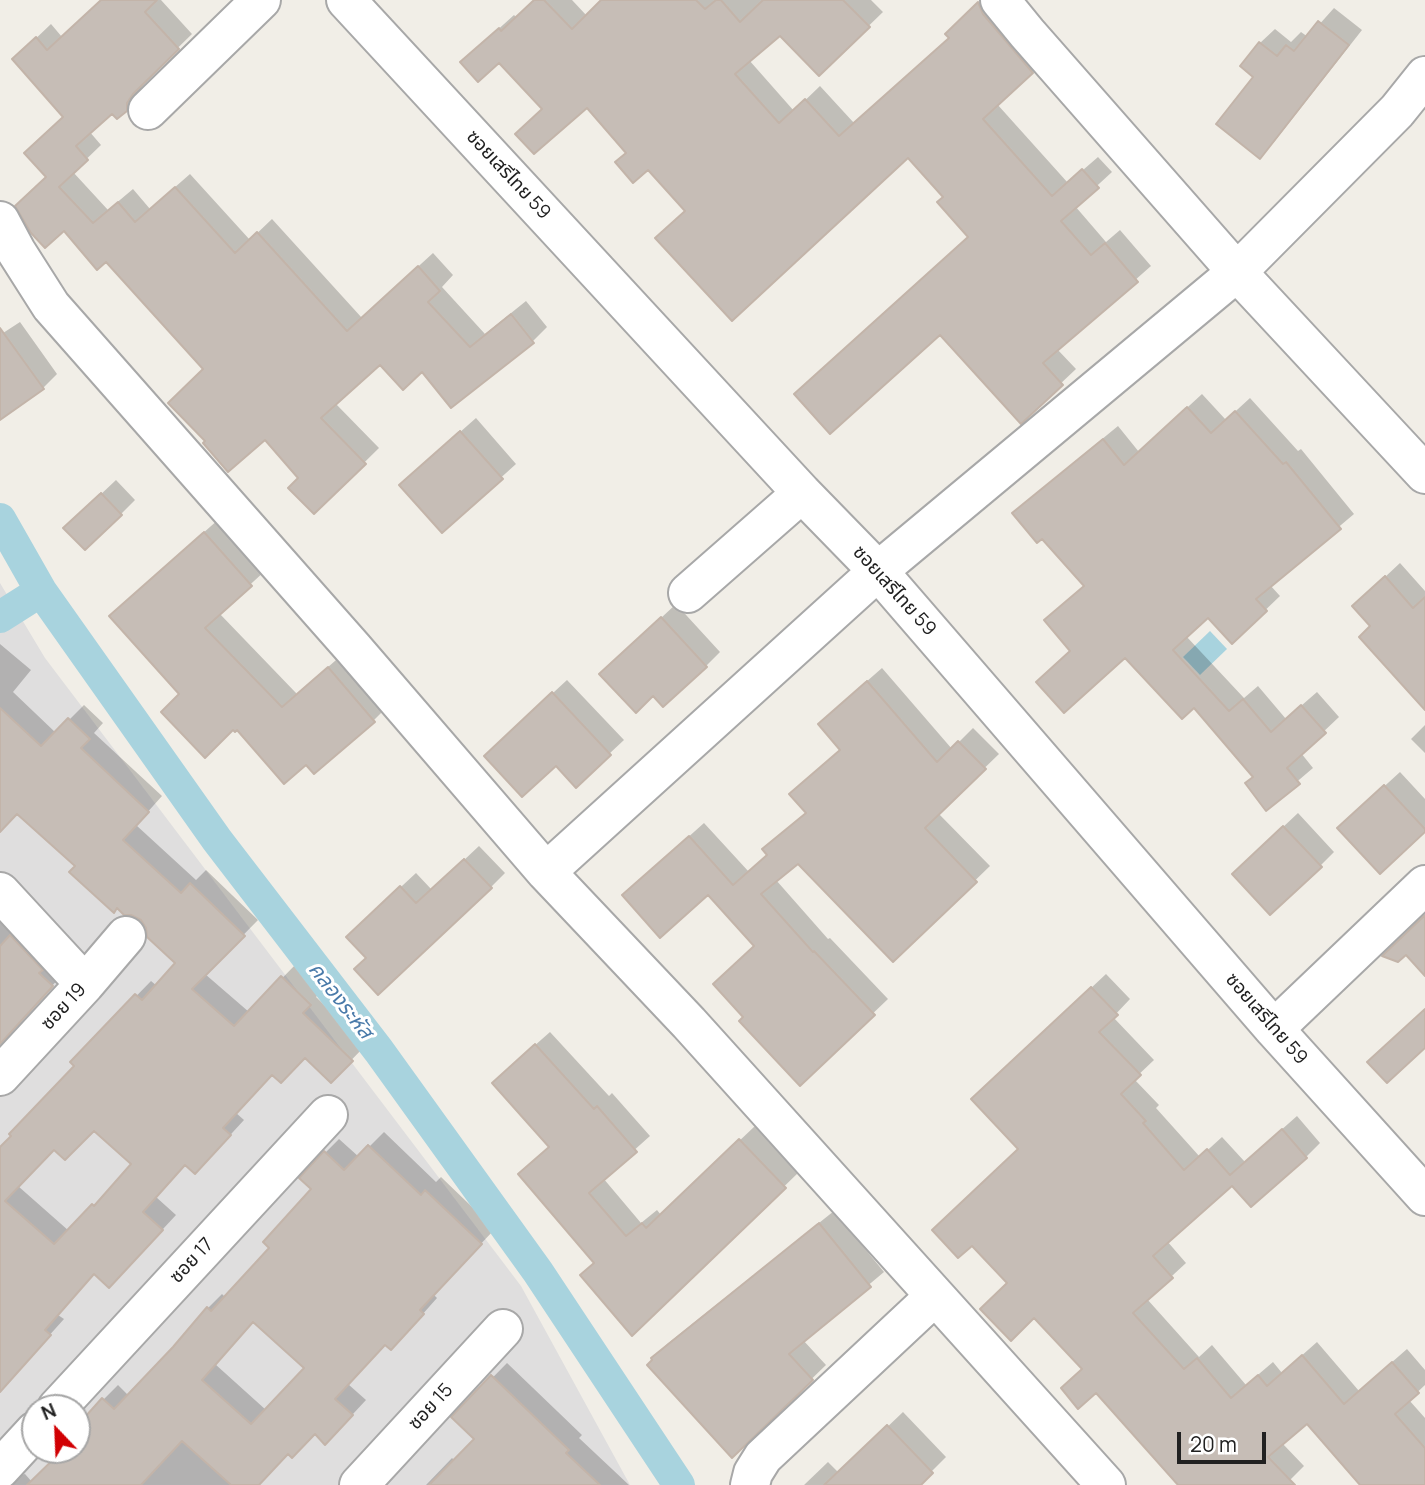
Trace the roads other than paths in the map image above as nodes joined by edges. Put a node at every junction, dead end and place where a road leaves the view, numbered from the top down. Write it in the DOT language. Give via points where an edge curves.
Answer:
graph roads {
  1 [pos="261,0"];
  2 [pos="346,0"];
  3 [pos="1000,0"];
  4 [pos="1425,76"];
  5 [pos="148,110"];
  6 [pos="0,221"];
  7 [pos="1237,272"];
  8 [pos="1425,474"];
  9 [pos="802,493"];
  10 [pos="878,571"];
  11 [pos="688,593"];
  12 [pos="546,872"];
  13 [pos="1425,885"];
  14 [pos="0,892"];
  15 [pos="126,936"];
  16 [pos="85,984"];
  17 [pos="1274,1029"];
  18 [pos="0,1076"];
  19 [pos="328,1115"];
  20 [pos="1425,1196"];
  21 [pos="936,1296"];
  22 [pos="503,1329"];
  23 [pos="70,1394"];
  24 [pos="21,1446"];
  25 [pos="0,1469"];
  26 [pos="359,1485"];
  27 [pos="750,1485"];
  28 [pos="1106,1485"];
  1 -- 5 [label="street"];
  2 -- 9 [label="street, ซอยเสรีไทย 59"];
  3 -- 7 [label="street"];
  4 -- 7 [label="street" via="1397,111"];
  6 -- 12 [label="street" via="51,306"];
  7 -- 8 [label="street"];
  7 -- 10 [label="street"];
  9 -- 10 [label="street, ซอยเสรีไทย 59"];
  9 -- 11 [label="street"];
  10 -- 12 [label="street"];
  10 -- 17 [label="street, ซอยเสรีไทย 59"];
  12 -- 21 [label="street" via="652,982"];
  13 -- 17 [label="street"];
  14 -- 16 [label="street"];
  15 -- 16 [label="street, ซอย 19"];
  16 -- 18 [label="street, ซอย 19"];
  17 -- 20 [label="street, ซอยเสรีไทย 59"];
  19 -- 23 [label="street, ซอย 17"];
  21 -- 27 [label="street" via="763,1457"];
  21 -- 28 [label="street"];
  22 -- 26 [label="street, ซอย 15"];
  24 -- 25 [label="street"];
}
